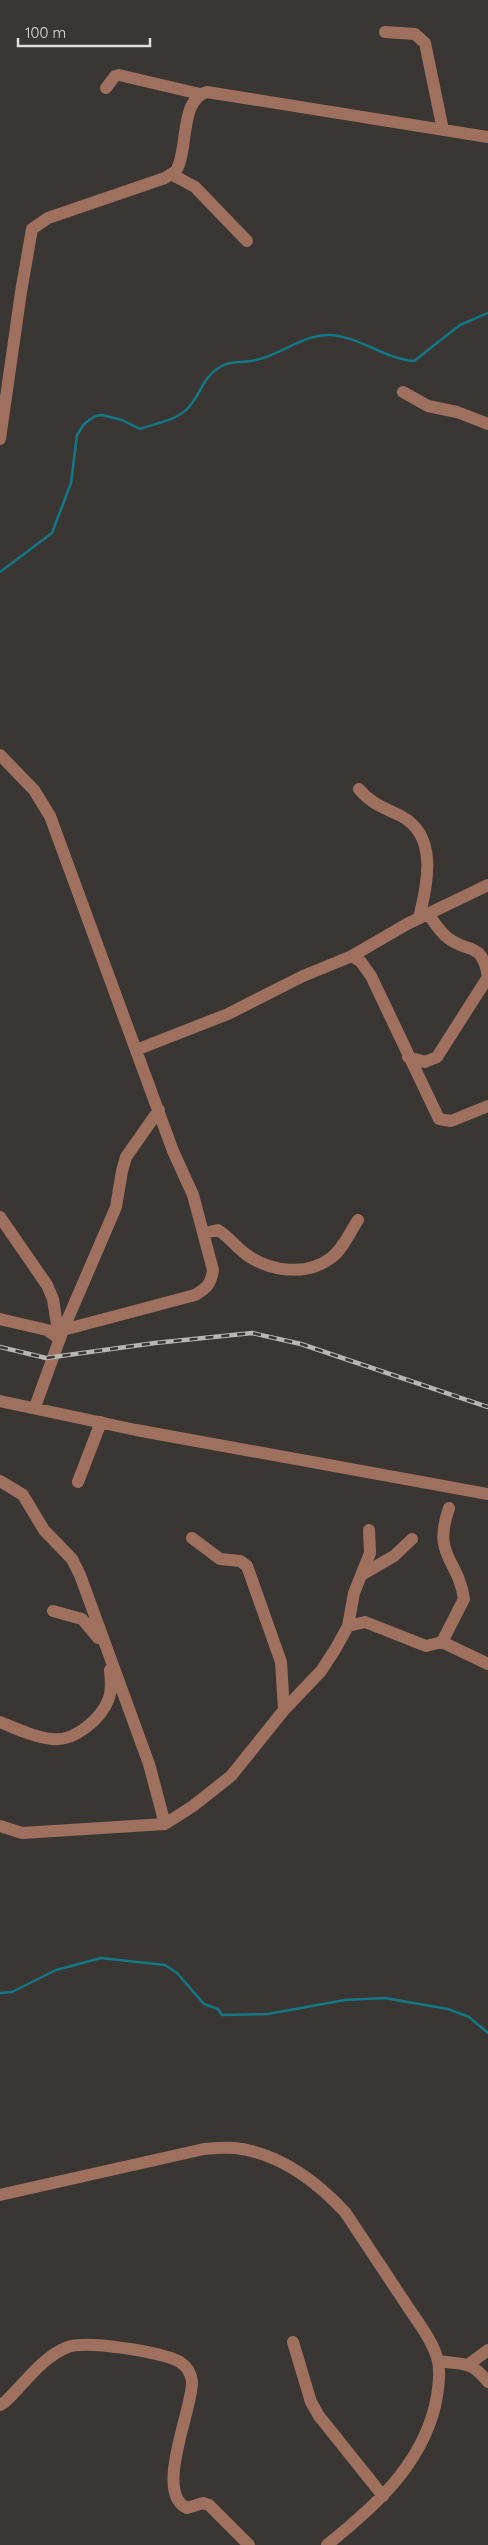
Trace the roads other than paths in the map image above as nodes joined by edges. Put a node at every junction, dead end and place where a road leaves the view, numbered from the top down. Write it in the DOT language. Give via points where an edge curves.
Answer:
graph roads {
  1 [pos="385,32"];
  2 [pos="106,88"];
  3 [pos="200,94"];
  4 [pos="443,130"];
  5 [pos="488,137"];
  6 [pos="171,174"];
  7 [pos="247,241"];
  8 [pos="403,392"];
  9 [pos="488,424"];
  10 [pos="0,439"];
  11 [pos="0,755"];
  12 [pos="360,789"];
  13 [pos="488,885"];
  14 [pos="424,916"];
  15 [pos="352,956"];
  16 [pos="136,1050"];
  17 [pos="408,1057"];
  18 [pos="488,1106"];
  19 [pos="159,1110"];
  20 [pos="0,1217"];
  21 [pos="358,1220"];
  22 [pos="204,1233"];
  23 [pos="0,1319"];
  24 [pos="61,1336"];
  25 [pos="0,1400"];
  26 [pos="35,1407"];
  27 [pos="101,1422"];
  28 [pos="0,1481"];
  29 [pos="78,1482"];
  30 [pos="488,1494"];
  31 [pos="449,1508"];
  32 [pos="369,1530"];
  33 [pos="192,1538"];
  34 [pos="412,1539"];
  35 [pos="363,1574"];
  36 [pos="53,1611"];
  37 [pos="348,1626"];
  38 [pos="442,1642"];
  39 [pos="488,1664"];
  40 [pos="284,1710"];
  41 [pos="0,1722"];
  42 [pos="165,1824"];
  43 [pos="0,1826"];
  44 [pos="0,2195"];
  45 [pos="293,2342"];
  46 [pos="488,2350"];
  47 [pos="438,2361"];
  48 [pos="469,2364"];
  49 [pos="488,2382"];
  50 [pos="0,2404"];
  51 [pos="383,2496"];
  52 [pos="249,2545"];
  53 [pos="327,2545"];
  1 -- 4 [label="street" via="415,34 425,43"];
  2 -- 3 [label="street" via="119,75"];
  3 -- 4 [label="street" via="207,92"];
  3 -- 6 [label="street" via="192,103 179,166"];
  4 -- 5 [label="street"];
  6 -- 7 [label="street" via="195,187"];
  6 -- 10 [label="street" via="48,218 32,230"];
  8 -- 9 [label="street" via="428,406 457,412"];
  11 -- 16 [label="street" via="34,790 50,816"];
  12 -- 14 [label="street" via="374,804 411,823 423,838 427,854"];
  13 -- 14 [label="street"];
  14 -- 15 [label="street"];
  14 -- 17 [label="street" via="450,940 478,952 488,977 437,1057 425,1062"];
  15 -- 16 [label="street" via="303,976 206,1024"];
  15 -- 17 [label="street" via="371,976"];
  16 -- 19 [label="street"];
  17 -- 18 [label="street" via="438,1119 450,1121"];
  19 -- 22 [label="street" via="173,1151 194,1195"];
  19 -- 24 [label="street" via="126,1158 116,1207"];
  20 -- 24 [label="street" via="47,1285"];
  21 -- 22 [label="street" via="332,1257 320,1265 303,1269 272,1267 248,1256 218,1230"];
  22 -- 24 [label="street" via="213,1270 212,1281 207,1288 194,1295"];
  23 -- 24 [label="street"];
  24 -- 26 [label="street"];
  25 -- 26 [label="street"];
  26 -- 27 [label="street"];
  27 -- 29 [label="street"];
  27 -- 30 [label="street"];
  28 -- 42 [label="street" via="23,1496 44,1530 72,1559 80,1575 149,1764"];
  31 -- 38 [label="street" via="442,1536 464,1600"];
  32 -- 35 [label="street" via="370,1553"];
  33 -- 40 [label="street" via="220,1559 240,1561 247,1566 281,1662"];
  34 -- 35 [label="street" via="394,1556"];
  35 -- 37 [label="street" via="354,1593"];
  36 -- 41 [label="street" via="82,1619 100,1640 109,1665 109,1698 91,1724 73,1735 55,1740"];
  37 -- 38 [label="street" via="365,1622 426,1646"];
  37 -- 40 [label="street" via="321,1671"];
  38 -- 39 [label="street"];
  40 -- 42 [label="street" via="231,1776"];
  42 -- 43 [label="street" via="22,1833"];
  44 -- 47 [label="street" via="204,2149 234,2148 258,2152 308,2177 346,2212 425,2333"];
  45 -- 51 [label="street" via="311,2402"];
  46 -- 48 [label="street"];
  47 -- 48 [label="street"];
  47 -- 51 [label="street" via="438,2393 432,2417 407,2466"];
  48 -- 49 [label="street"];
  50 -- 52 [label="street" via="6,2402 53,2355 68,2346 101,2344 180,2362 192,2379 174,2457 174,2476 180,2501 187,2508 203,2503 209,2505"];
  51 -- 53 [label="street"];
}
